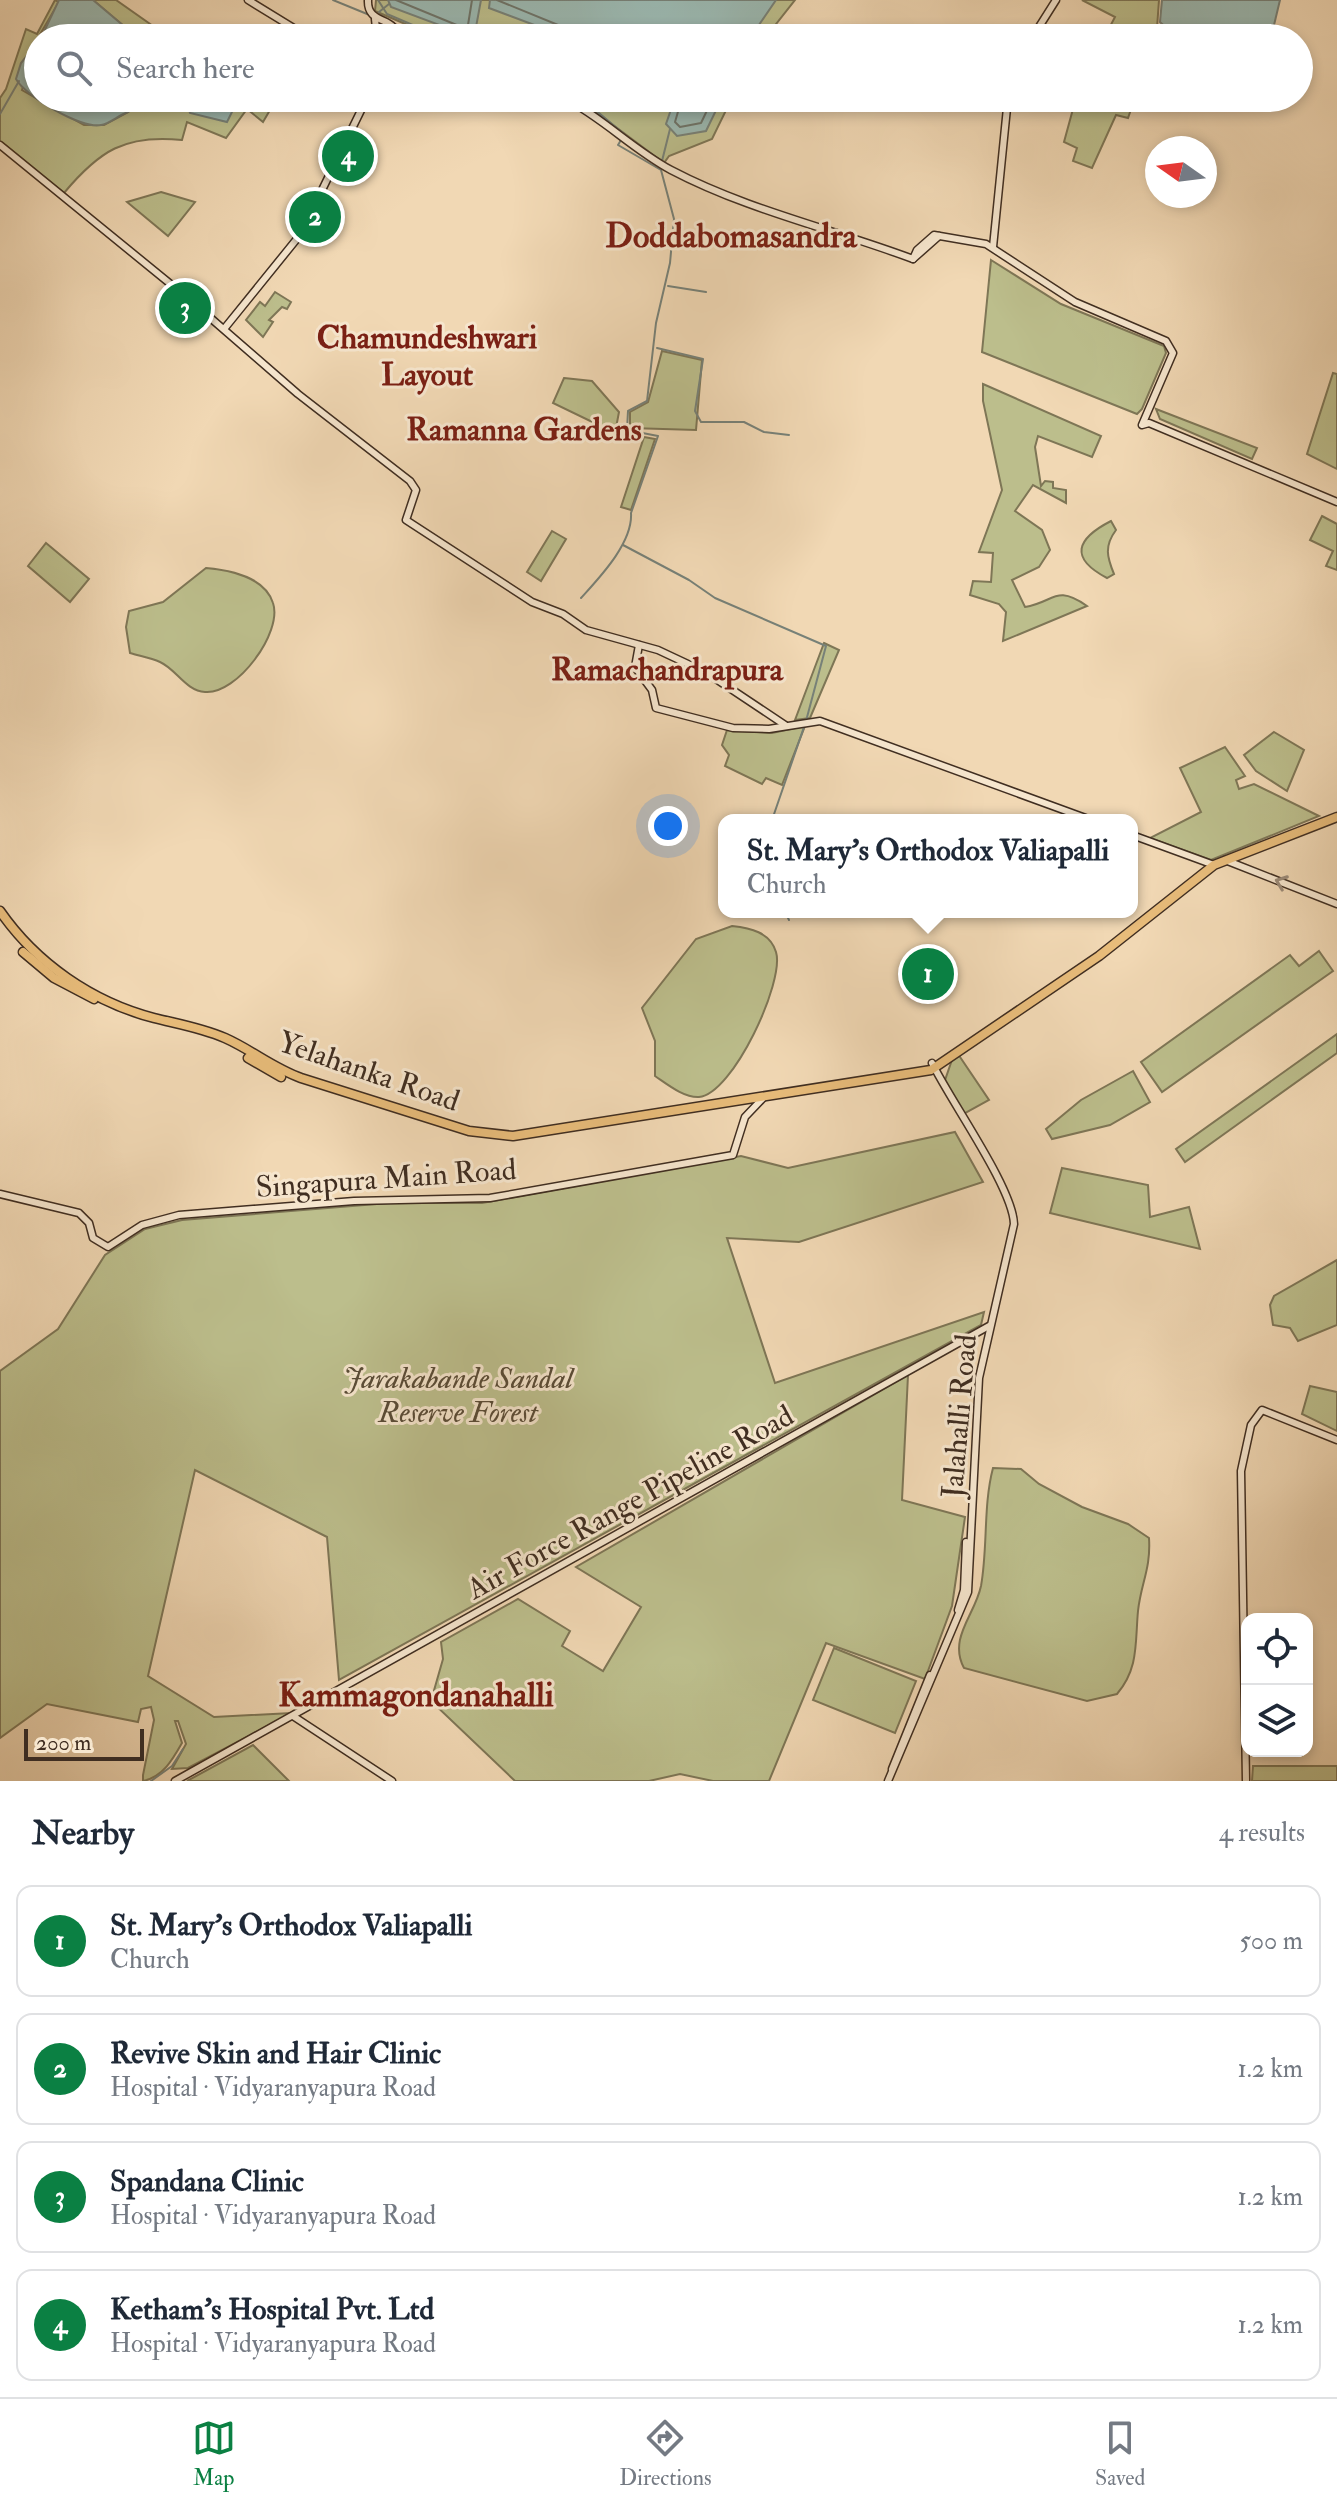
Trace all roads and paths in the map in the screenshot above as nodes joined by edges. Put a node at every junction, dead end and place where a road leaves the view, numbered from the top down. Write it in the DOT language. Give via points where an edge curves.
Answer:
graph roads {
  1 [pos="248,0"];
  2 [pos="369,0"];
  3 [pos="1056,0"];
  4 [pos="378,20"];
  5 [pos="287,24"];
  6 [pos="378,24"];
  7 [pos="387,24"];
  8 [pos="1041,24"];
  9 [pos="360,112"];
  10 [pos="589,112"];
  11 [pos="1007,112"];
  12 [pos="0,145"];
  13 [pos="993,247"];
  14 [pos="224,329"];
  15 [pos="1337,502"];
  16 [pos="639,645"];
  17 [pos="785,725"];
  18 [pos="1075,814"];
  19 [pos="1337,817"];
  20 [pos="1138,837"];
  21 [pos="1225,860"];
  22 [pos="1214,865"];
  23 [pos="1337,904"];
  24 [pos="0,911"];
  25 [pos="0,921"];
  26 [pos="931,1067"];
  27 [pos="764,1097"];
  28 [pos="651,1117"];
  29 [pos="0,1194"];
  30 [pos="987,1326"];
  31 [pos="1337,1440"];
  32 [pos="293,1716"];
  33 [pos="175,1781"];
  34 [pos="392,1781"];
  35 [pos="888,1781"];
  36 [pos="1246,1781"];
  1 -- 5 [label="street"];
  2 -- 4 [label="street" via="370,12"];
  3 -- 8 [label="street"];
  4 -- 6 [label="street"];
  4 -- 7 [label="street"];
  9 -- 14 [label="street" via="300,235"];
  10 -- 13 [label="street" via="641,152 722,194 913,259 927,238 939,236"];
  11 -- 13 [label="street"];
  12 -- 14 [label="street"];
  13 -- 15 [label="street" via="1075,302 1166,341 1173,353 1148,421"];
  14 -- 16 [label="street" via="410,481 416,490 406,520 550,612 563,614 586,630"];
  16 -- 17 [label="street" via="707,673"];
  16 -- 17 [label="street" via="635,667 652,690 656,708 733,728"];
  17 -- 18 [label="street" via="810,720 836,726"];
  19 -- 21 [label="main road"];
  20 -- 22 [label="street"];
  21 -- 22 [label="main road"];
  23 -- 21 [label="street, one-way"];
  22 -- 26 [label="main road" via="1099,956"];
  24 -- 28 [label="main road, Yelahanka Road" via="30,951 92,992 151,1017 226,1039 288,1073 469,1131 513,1136"];
  25 -- 28 [label="main road, Yelahanka Road" via="27,955 89,997 150,1023 224,1044 289,1080 468,1136 514,1141"];
  26 -- 27 [label="main road, Yelahanka Road"];
  26 -- 30 [label="street, Jalahalli Road" via="1002,1185 1013,1214 1010,1245"];
  27 -- 28 [label="main road, Yelahanka Road"];
  27 -- 29 [label="street, Singapura Main Road" via="745,1117 733,1155 490,1198 354,1201 179,1215 142,1225 108,1247 93,1238 79,1213"];
  30 -- 32 [label="street, Air Force Range Pipeline Road"];
  30 -- 35 [label="street, Jalahalli Road" via="977,1399 967,1599"];
  31 -- 36 [label="street" via="1262,1410 1251,1425 1241,1471"];
  32 -- 33 [label="street, Air Force Range Pipeline Road"];
  32 -- 34 [label="street"];
}
